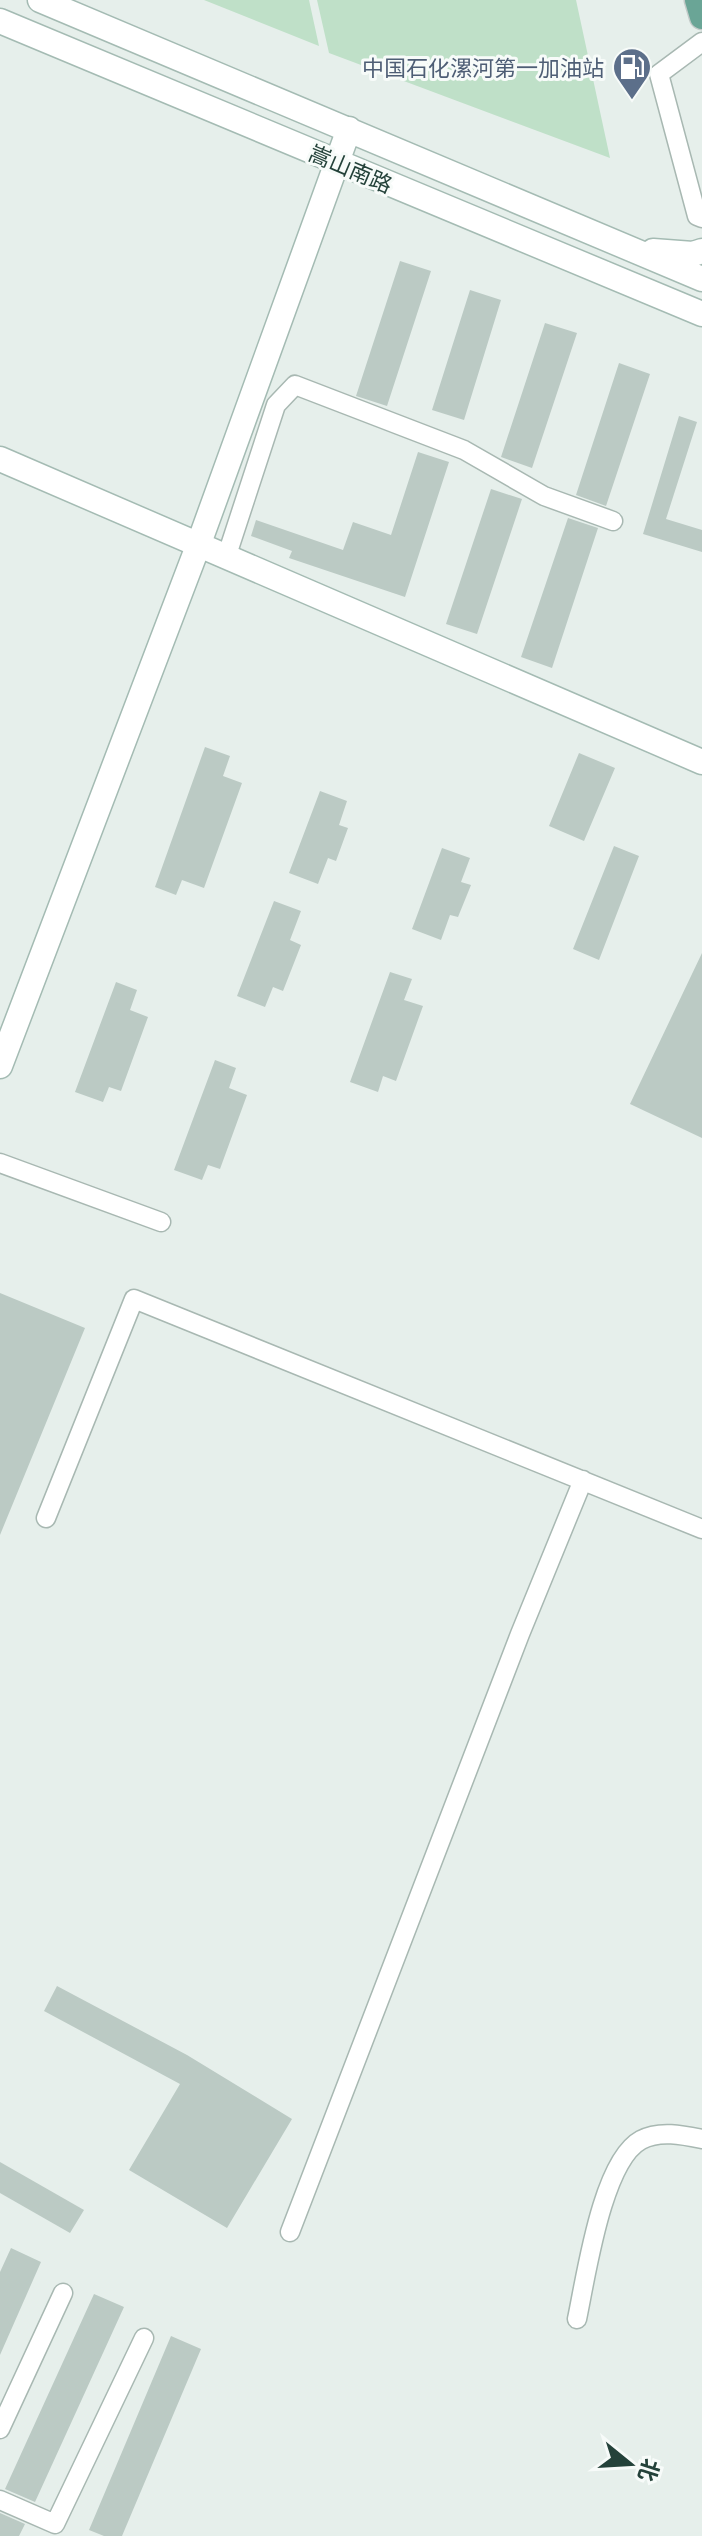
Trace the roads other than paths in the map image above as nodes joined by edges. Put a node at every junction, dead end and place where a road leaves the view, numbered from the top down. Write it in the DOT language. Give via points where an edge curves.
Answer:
graph roads {
  1 [pos="40,0"];
  2 [pos="697,0"];
  3 [pos="702,17"];
  4 [pos="0,21"];
  5 [pos="702,42"];
  6 [pos="349,129"];
  7 [pos="336,163"];
  8 [pos="702,218"];
  9 [pos="633,249"];
  10 [pos="702,251"];
  11 [pos="702,279"];
  12 [pos="702,314"];
  13 [pos="0,459"];
  14 [pos="613,521"];
  15 [pos="198,546"];
  16 [pos="226,558"];
  17 [pos="702,762"];
  18 [pos="0,1066"];
  19 [pos="0,1163"];
  20 [pos="161,1222"];
  21 [pos="583,1480"];
  22 [pos="46,1518"];
  23 [pos="702,1529"];
  24 [pos="702,2139"];
  25 [pos="290,2232"];
  26 [pos="63,2293"];
  27 [pos="577,2319"];
  28 [pos="144,2338"];
  29 [pos="0,2429"];
  30 [pos="0,2500"];
  1 -- 6 [label="street, 嵩山南路"];
  2 -- 3 [label="main road"];
  4 -- 7 [label="street, 嵩山南路"];
  5 -- 8 [label="street" via="659,74 697,216"];
  6 -- 7 [label="street"];
  6 -- 9 [label="street, 嵩山南路"];
  7 -- 12 [label="street, 嵩山南路"];
  7 -- 15 [label="street"];
  9 -- 10 [label="street"];
  9 -- 11 [label="street, 嵩山南路"];
  13 -- 15 [label="street"];
  14 -- 16 [label="street" via="544,496 464,450 295,385 276,405"];
  15 -- 16 [label="street"];
  15 -- 18 [label="street"];
  16 -- 17 [label="street"];
  19 -- 20 [label="street"];
  21 -- 22 [label="street" via="134,1299"];
  21 -- 23 [label="street"];
  21 -- 25 [label="street"];
  24 -- 27 [label="street" via="652,2135 626,2152 598,2220"];
  26 -- 29 [label="street"];
  28 -- 30 [label="street" via="55,2524"];
}
